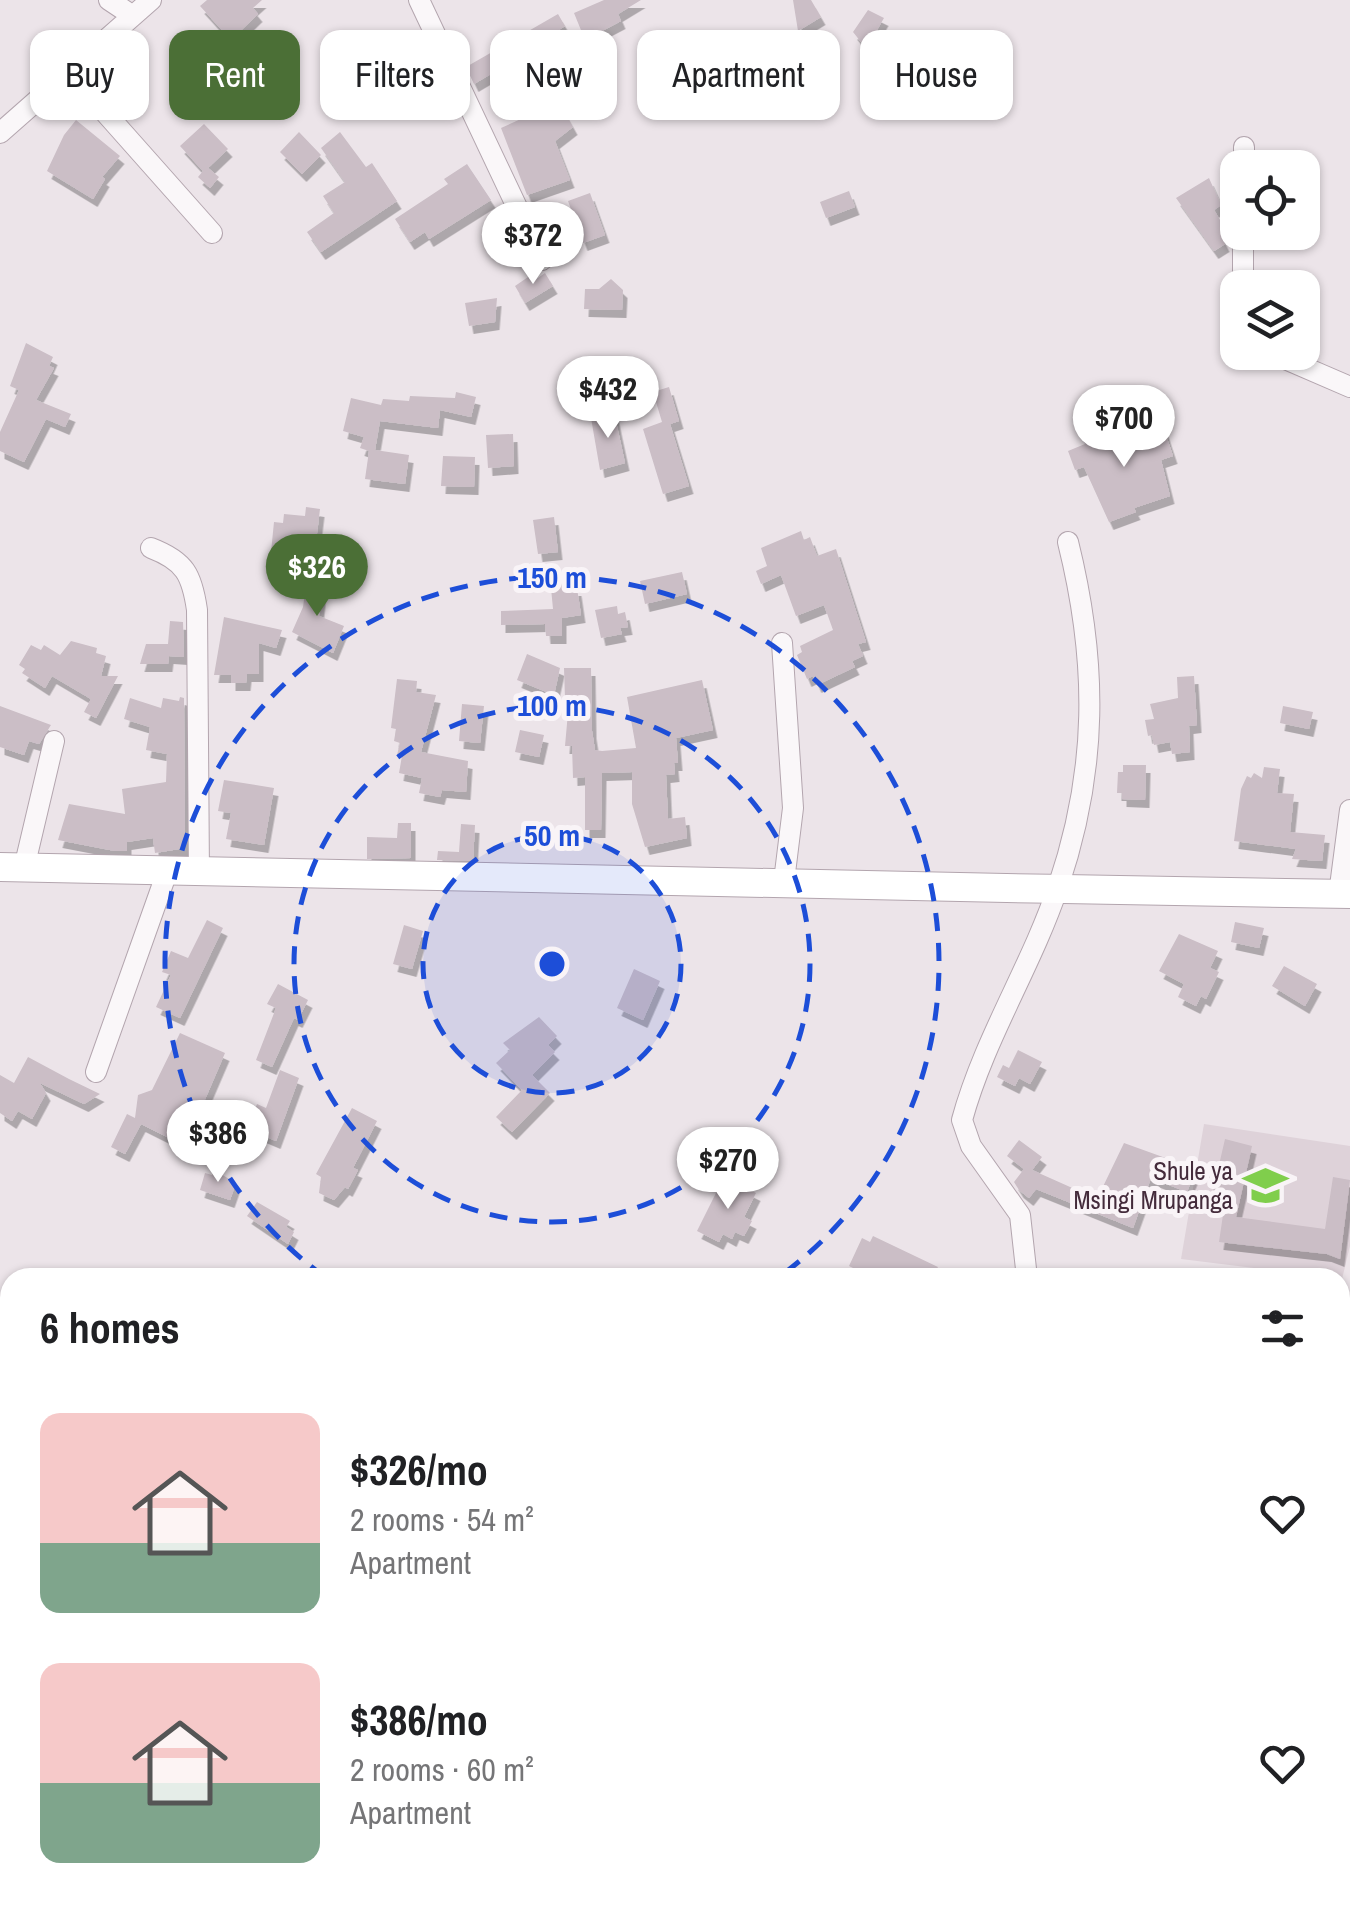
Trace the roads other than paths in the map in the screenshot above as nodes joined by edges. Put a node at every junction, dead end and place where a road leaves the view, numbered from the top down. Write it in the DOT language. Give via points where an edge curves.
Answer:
graph roads {
  1 [pos="109,0"];
  2 [pos="151,0"];
  3 [pos="419,0"];
  4 [pos="133,16"];
  5 [pos="118,30"];
  6 [pos="30,107"];
  7 [pos="112,120"];
  8 [pos="0,133"];
  9 [pos="212,233"];
  10 [pos="542,260"];
  11 [pos="1312,370"];
  12 [pos="1350,386"];
  13 [pos="1068,542"];
  14 [pos="151,548"];
  15 [pos="782,642"];
  16 [pos="54,741"];
  17 [pos="1350,810"];
  18 [pos="12,867"];
  19 [pos="166,874"];
  20 [pos="199,875"];
  21 [pos="784,881"];
  22 [pos="1058,888"];
  23 [pos="1345,894"];
  24 [pos="96,1072"];
  25 [pos="1026,1268"];
  1 -- 4 [label="street"];
  2 -- 4 [label="street"];
  3 -- 10 [label="street"];
  4 -- 5 [label="street"];
  6 -- 8 [label="street"];
  7 -- 9 [label="street"];
  11 -- 12 [label="street"];
  13 -- 22 [label="street" via="1090,650 1090,728 1086,781"];
  14 -- 20 [label="street" via="185,566 193,580"];
  15 -- 21 [label="street" via="793,808"];
  16 -- 18 [label="street"];
  17 -- 23 [label="street"];
  18 -- 19 [label="street"];
  19 -- 20 [label="street"];
  19 -- 24 [label="street"];
  20 -- 21 [label="street"];
  21 -- 22 [label="street"];
  22 -- 23 [label="street"];
  22 -- 25 [label="street" via="962,1120 970,1146 1020,1214"];
}
